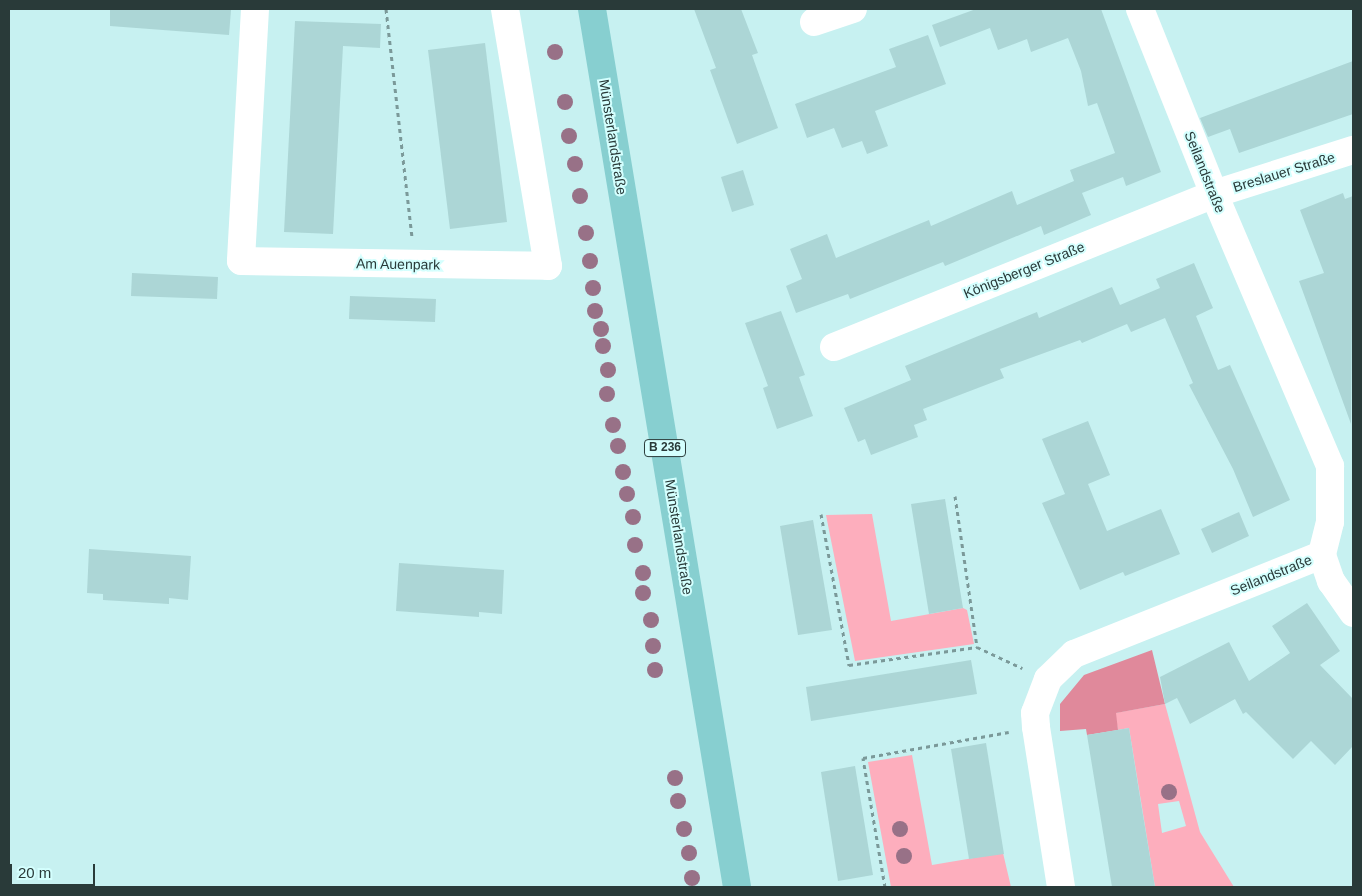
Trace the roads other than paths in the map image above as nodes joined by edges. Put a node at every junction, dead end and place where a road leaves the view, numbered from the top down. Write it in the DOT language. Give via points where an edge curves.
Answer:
graph roads {
  1 [pos="255,9"];
  2 [pos="505,9"];
  3 [pos="592,9"];
  4 [pos="853,9"];
  5 [pos="1140,9"];
  6 [pos="814,22"];
  7 [pos="1353,150"];
  8 [pos="1214,194"];
  9 [pos="834,347"];
  10 [pos="1322,555"];
  11 [pos="1353,613"];
  12 [pos="737,887"];
  13 [pos="1061,887"];
  1 -- 2 [label="street, Am Auenpark" via="241,261 548,266"];
  3 -- 12 [label="main road, Münsterlandstraße / B 236"];
  4 -- 6 [label="street"];
  5 -- 8 [label="street, Seilandstraße"];
  7 -- 8 [label="street, Breslauer Straße"];
  8 -- 9 [label="street, Königsberger Straße"];
  8 -- 10 [label="street, Seilandstraße" via="1330,466 1330,522"];
  10 -- 11 [label="street" via="1330,581"];
  10 -- 13 [label="street, Seilandstraße" via="1074,654 1048,679 1038,705 1036,727"];
}
